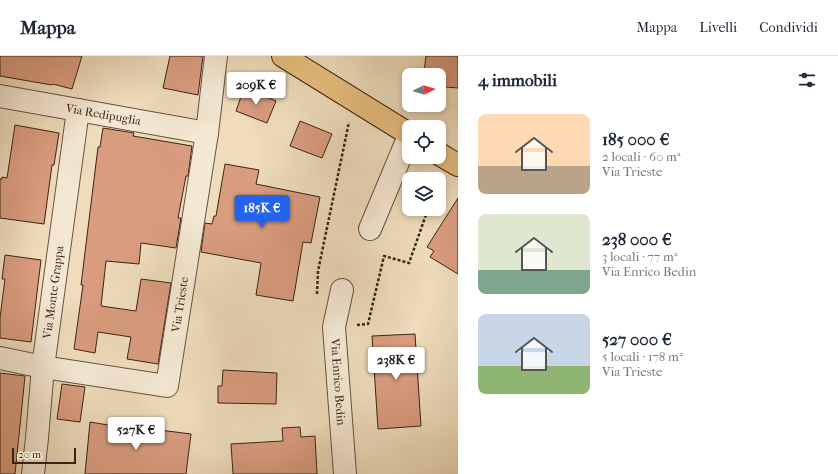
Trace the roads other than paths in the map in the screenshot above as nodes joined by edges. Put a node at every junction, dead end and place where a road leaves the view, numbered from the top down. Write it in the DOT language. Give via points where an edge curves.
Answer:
graph roads {
  1 [pos="216,56"];
  2 [pos="283,56"];
  3 [pos="0,96"];
  4 [pos="78,110"];
  5 [pos="402,131"];
  6 [pos="207,133"];
  7 [pos="402,152"];
  8 [pos="446,158"];
  9 [pos="458,166"];
  10 [pos="370,229"];
  11 [pos="342,290"];
  12 [pos="0,358"];
  13 [pos="43,367"];
  14 [pos="33,474"];
  15 [pos="345,474"];
  1 -- 6 [label="street, Via Trieste"];
  2 -- 5 [label="main road"];
  3 -- 4 [label="street, Via Redipuglia"];
  4 -- 6 [label="street, Via Redipuglia"];
  4 -- 13 [label="street, Via Monte Grappa"];
  6 -- 13 [label="street, Via Trieste" via="167,386"];
  7 -- 10 [label="street"];
  8 -- 9 [label="main road"];
  11 -- 15 [label="street, Via Enrico Bedin" via="334,327"];
  12 -- 13 [label="street, Via Trieste"];
  13 -- 14 [label="street, Via Monte Grappa"];
}
